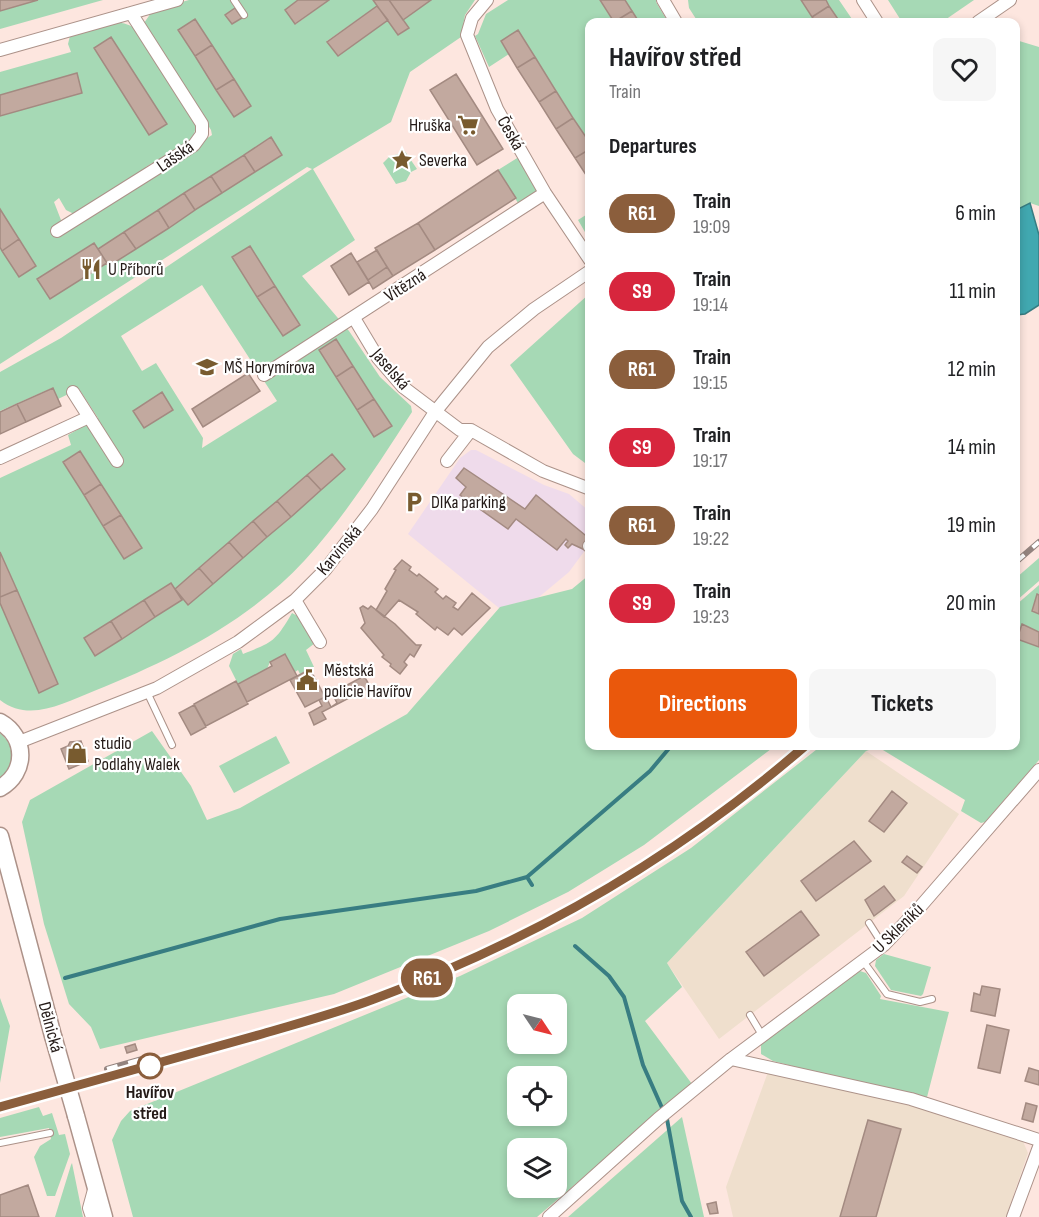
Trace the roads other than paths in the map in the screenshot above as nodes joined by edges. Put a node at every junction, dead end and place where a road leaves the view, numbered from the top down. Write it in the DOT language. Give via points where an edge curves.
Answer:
graph roads {
  1 [pos="177,0"];
  2 [pos="234,0"];
  3 [pos="487,0"];
  4 [pos="663,0"];
  5 [pos="863,0"];
  6 [pos="1010,0"];
  7 [pos="131,13"];
  8 [pos="244,15"];
  9 [pos="674,18"];
  10 [pos="874,18"];
  11 [pos="984,18"];
  12 [pos="0,50"];
  13 [pos="545,193"];
  14 [pos="57,231"];
  15 [pos="585,253"];
  16 [pos="585,274"];
  17 [pos="354,318"];
  18 [pos="264,375"];
  19 [pos="73,392"];
  20 [pos="435,412"];
  21 [pos="89,417"];
  22 [pos="471,430"];
  23 [pos="0,458"];
  24 [pos="117,461"];
  25 [pos="447,461"];
  26 [pos="585,487"];
  27 [pos="295,600"];
  28 [pos="320,642"];
  29 [pos="147,692"];
  30 [pos="0,722"];
  31 [pos="19,742"];
  32 [pos="172,745"];
  33 [pos="1039,770"];
  34 [pos="0,788"];
  35 [pos="0,836"];
  36 [pos="869,923"];
  37 [pos="884,945"];
  38 [pos="863,961"];
  39 [pos="932,999"];
  40 [pos="750,1015"];
  41 [pos="762,1035"];
  42 [pos="731,1059"];
  43 [pos="50,1133"];
  44 [pos="1039,1140"];
  45 [pos="0,1143"];
  46 [pos="1039,1147"];
  47 [pos="95,1185"];
  48 [pos="92,1217"];
  49 [pos="104,1217"];
  50 [pos="549,1217"];
  51 [pos="1013,1217"];
  1 -- 7 [label="street"];
  2 -- 8 [label="lane"];
  3 -- 13 [label="street, Česká" via="472,18 467,35 497,109"];
  4 -- 9 [label="street"];
  5 -- 10 [label="street"];
  6 -- 11 [label="street"];
  7 -- 12 [label="street"];
  7 -- 14 [label="street, Lašská" via="202,124 202,134 195,145"];
  13 -- 15 [label="street, Česká"];
  13 -- 17 [label="street, Vítězná"];
  16 -- 20 [label="street, Karvinská" via="488,347"];
  17 -- 18 [label="street, Vítězná"];
  17 -- 20 [label="street, Jaselská" via="391,374"];
  19 -- 21 [label="street"];
  20 -- 22 [label="street, Jaselská" via="460,430"];
  20 -- 27 [label="street, Karvinská" via="372,509 325,570"];
  21 -- 23 [label="street"];
  21 -- 24 [label="street"];
  22 -- 25 [label="street"];
  22 -- 26 [label="street, Jaselská" via="543,471"];
  27 -- 28 [label="street"];
  27 -- 29 [label="street, Karvinská" via="238,642"];
  29 -- 31 [label="street, Karvinská"];
  29 -- 32 [label="lane"];
  30 -- 31 [label="street"];
  31 -- 34 [label="street" via="19,767"];
  33 -- 37 [label="street, U Skleníků"];
  35 -- 47 [label="street, Dělnická, bridge"];
  36 -- 37 [label="lane"];
  37 -- 38 [label="street, U Skleníků"];
  38 -- 39 [label="lane" via="887,994 920,1002"];
  38 -- 41 [label="street, U Skleníků"];
  40 -- 41 [label="lane"];
  41 -- 42 [label="street, U Skleníků"];
  42 -- 44 [label="street" via="911,1099"];
  42 -- 50 [label="street, U Skleníků"];
  43 -- 45 [label="lane"];
  46 -- 51 [label="street"];
  47 -- 48 [label="street" via="89,1208"];
  47 -- 49 [label="street, Dělnická"];
}
